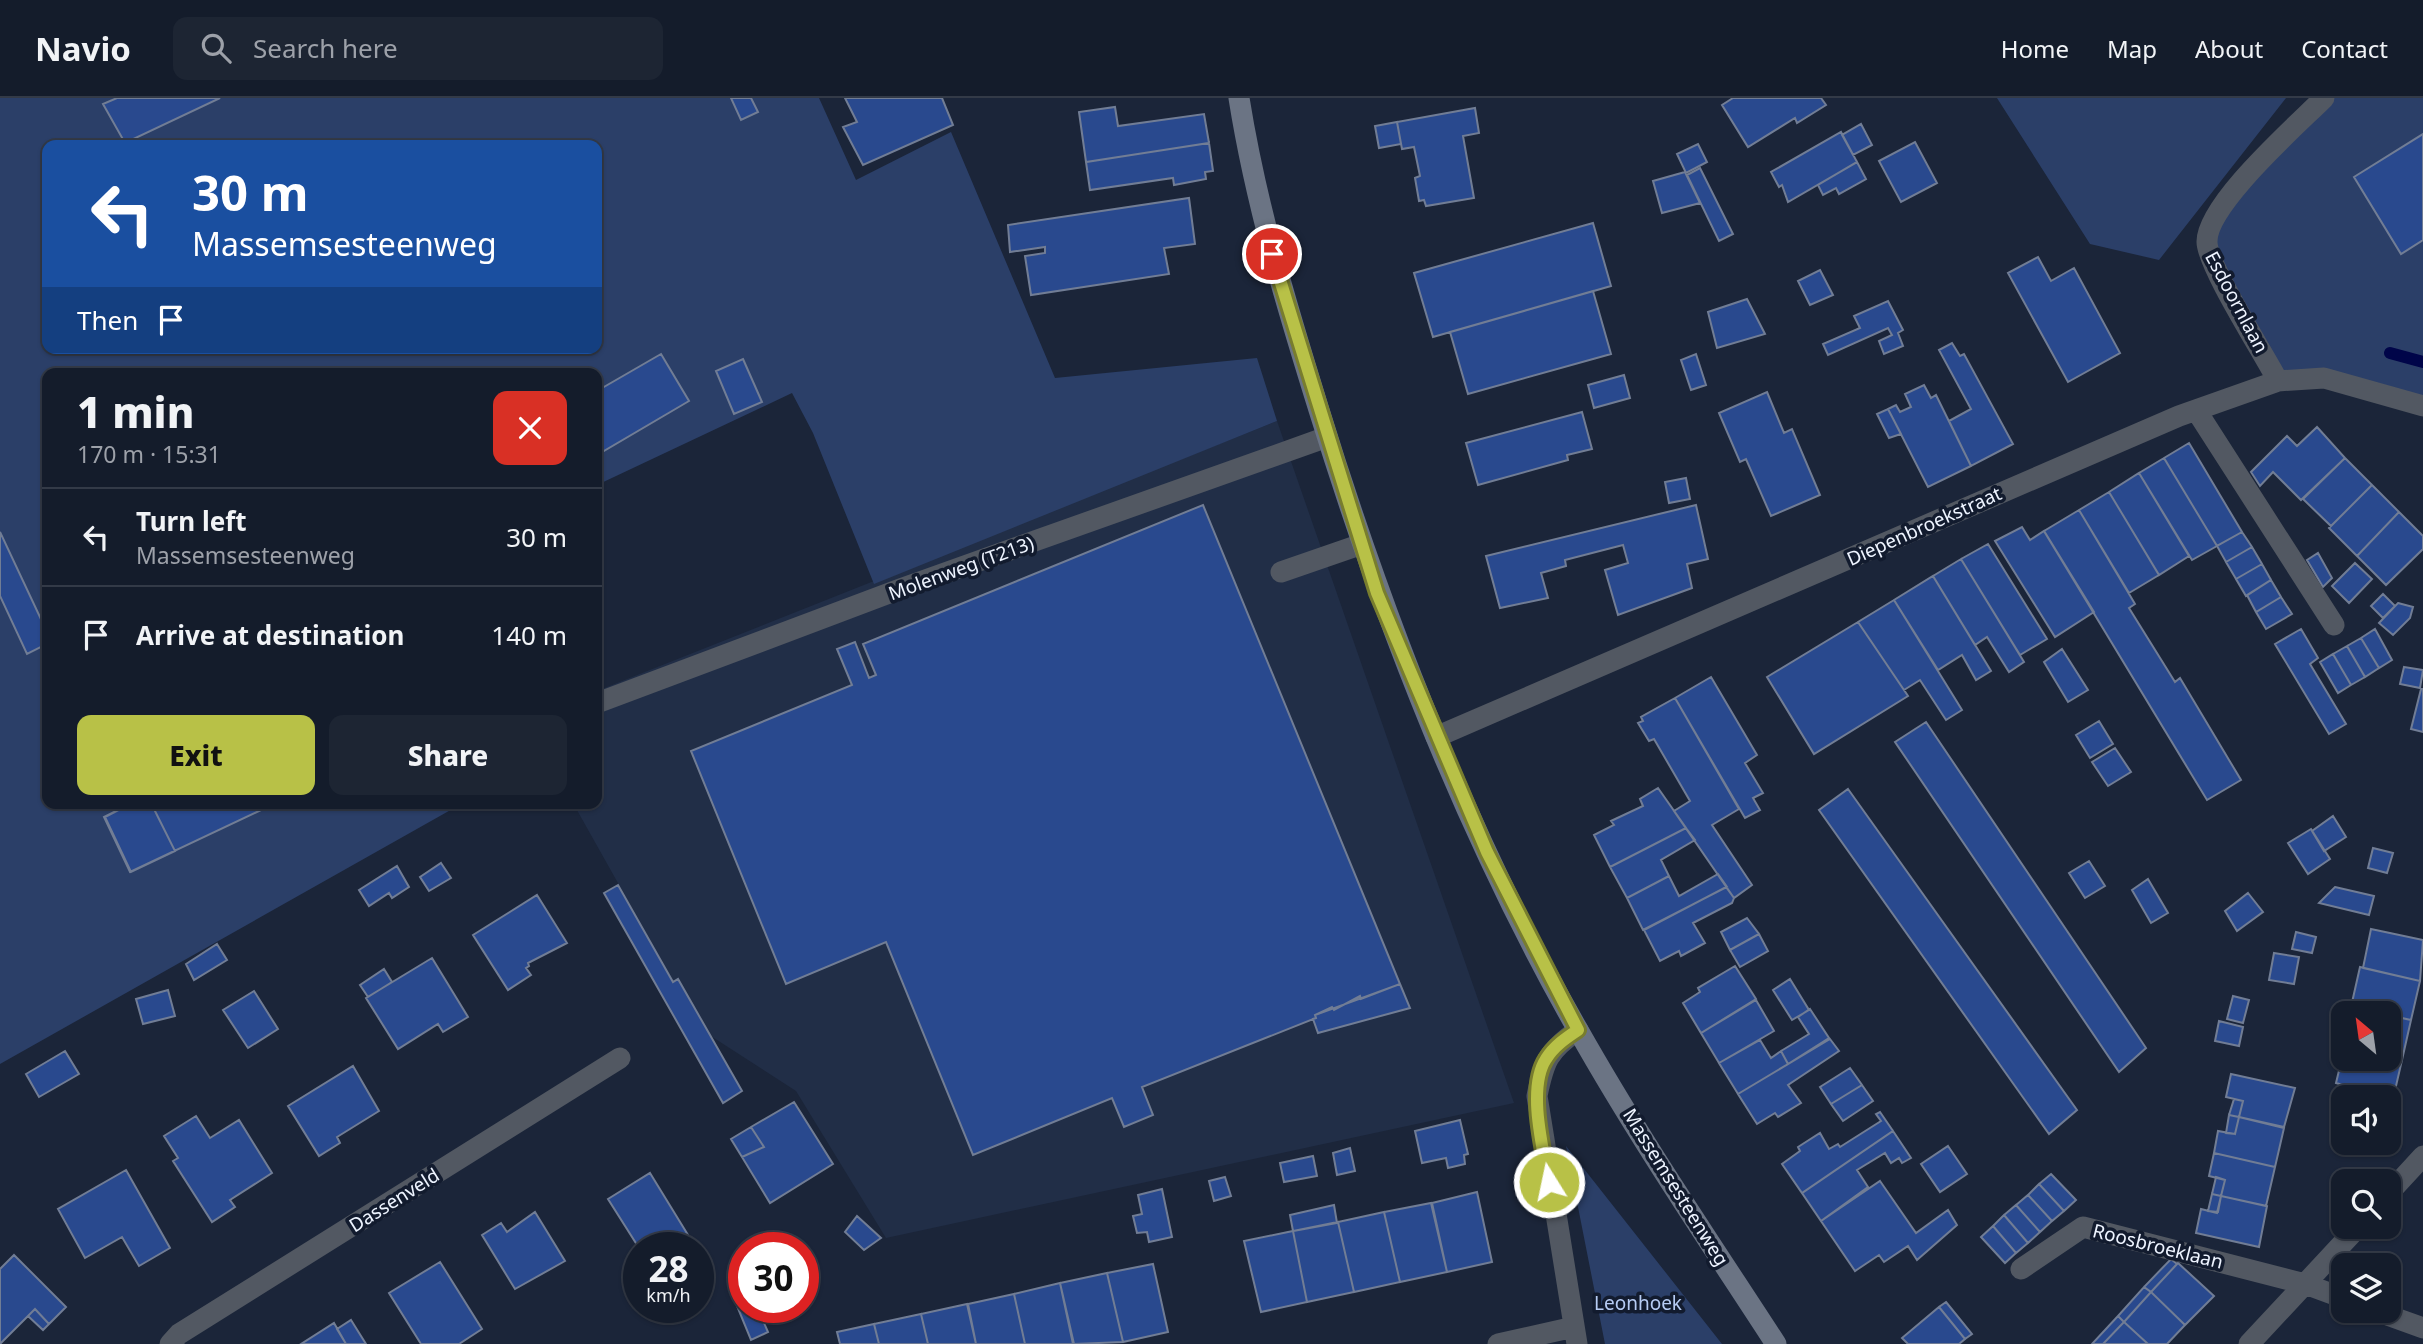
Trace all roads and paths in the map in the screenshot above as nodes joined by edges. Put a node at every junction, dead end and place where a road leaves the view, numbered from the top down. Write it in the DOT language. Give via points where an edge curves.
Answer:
graph roads {
  1 [pos="1239,98"];
  2 [pos="2323,98"];
  3 [pos="2277,381"];
  4 [pos="2423,406"];
  5 [pos="2196,410"];
  6 [pos="1327,437"];
  7 [pos="1362,544"];
  8 [pos="1281,572"];
  9 [pos="2334,625"];
  10 [pos="602,701"];
  11 [pos="1436,737"];
  12 [pos="1578,1030"];
  13 [pos="621,1058"];
  14 [pos="2423,1156"];
  15 [pos="2401,1180"];
  16 [pos="2347,1239"];
  17 [pos="2021,1269"];
  18 [pos="2305,1284"];
  19 [pos="2331,1294"];
  20 [pos="2401,1320"];
  21 [pos="2423,1328"];
  22 [pos="1576,1336"];
  23 [pos="170,1344"];
  24 [pos="1499,1344"];
  25 [pos="1776,1344"];
  26 [pos="2249,1344"];
  1 -- 6 [label="main road, Massemsesteenweg" via="1278,278"];
  2 -- 3 [label="street, Esdoornlaan" via="2224,201 2211,221 2206,243"];
  3 -- 4 [label="street, Diepenbroekstraat" via="2324,378"];
  3 -- 5 [label="street, Diepenbroekstraat"];
  5 -- 9 [label="street"];
  5 -- 11 [label="street, Diepenbroekstraat"];
  6 -- 7 [label="main road, Massemsesteenweg"];
  6 -- 10 [label="street, Molenweg (T213)"];
  7 -- 8 [label="street"];
  7 -- 11 [label="main road, Massemsesteenweg" via="1377,593"];
  11 -- 12 [label="main road, Massemsesteenweg" via="1487,852"];
  12 -- 22 [label="street" via="1544,1061 1537,1096"];
  12 -- 25 [label="main road, Massemsesteenweg"];
  13 -- 23 [label="street, Dassenveld" via="179,1334"];
  14 -- 15 [label="street"];
  16 -- 18 [label="street"];
  17 -- 18 [label="street, Roosbroeklaan" via="2083,1227"];
  18 -- 19 [label="street, Roosbroeklaan"];
  18 -- 26 [label="street"];
  20 -- 21 [label="street"];
  22 -- 24 [label="street"];
}
